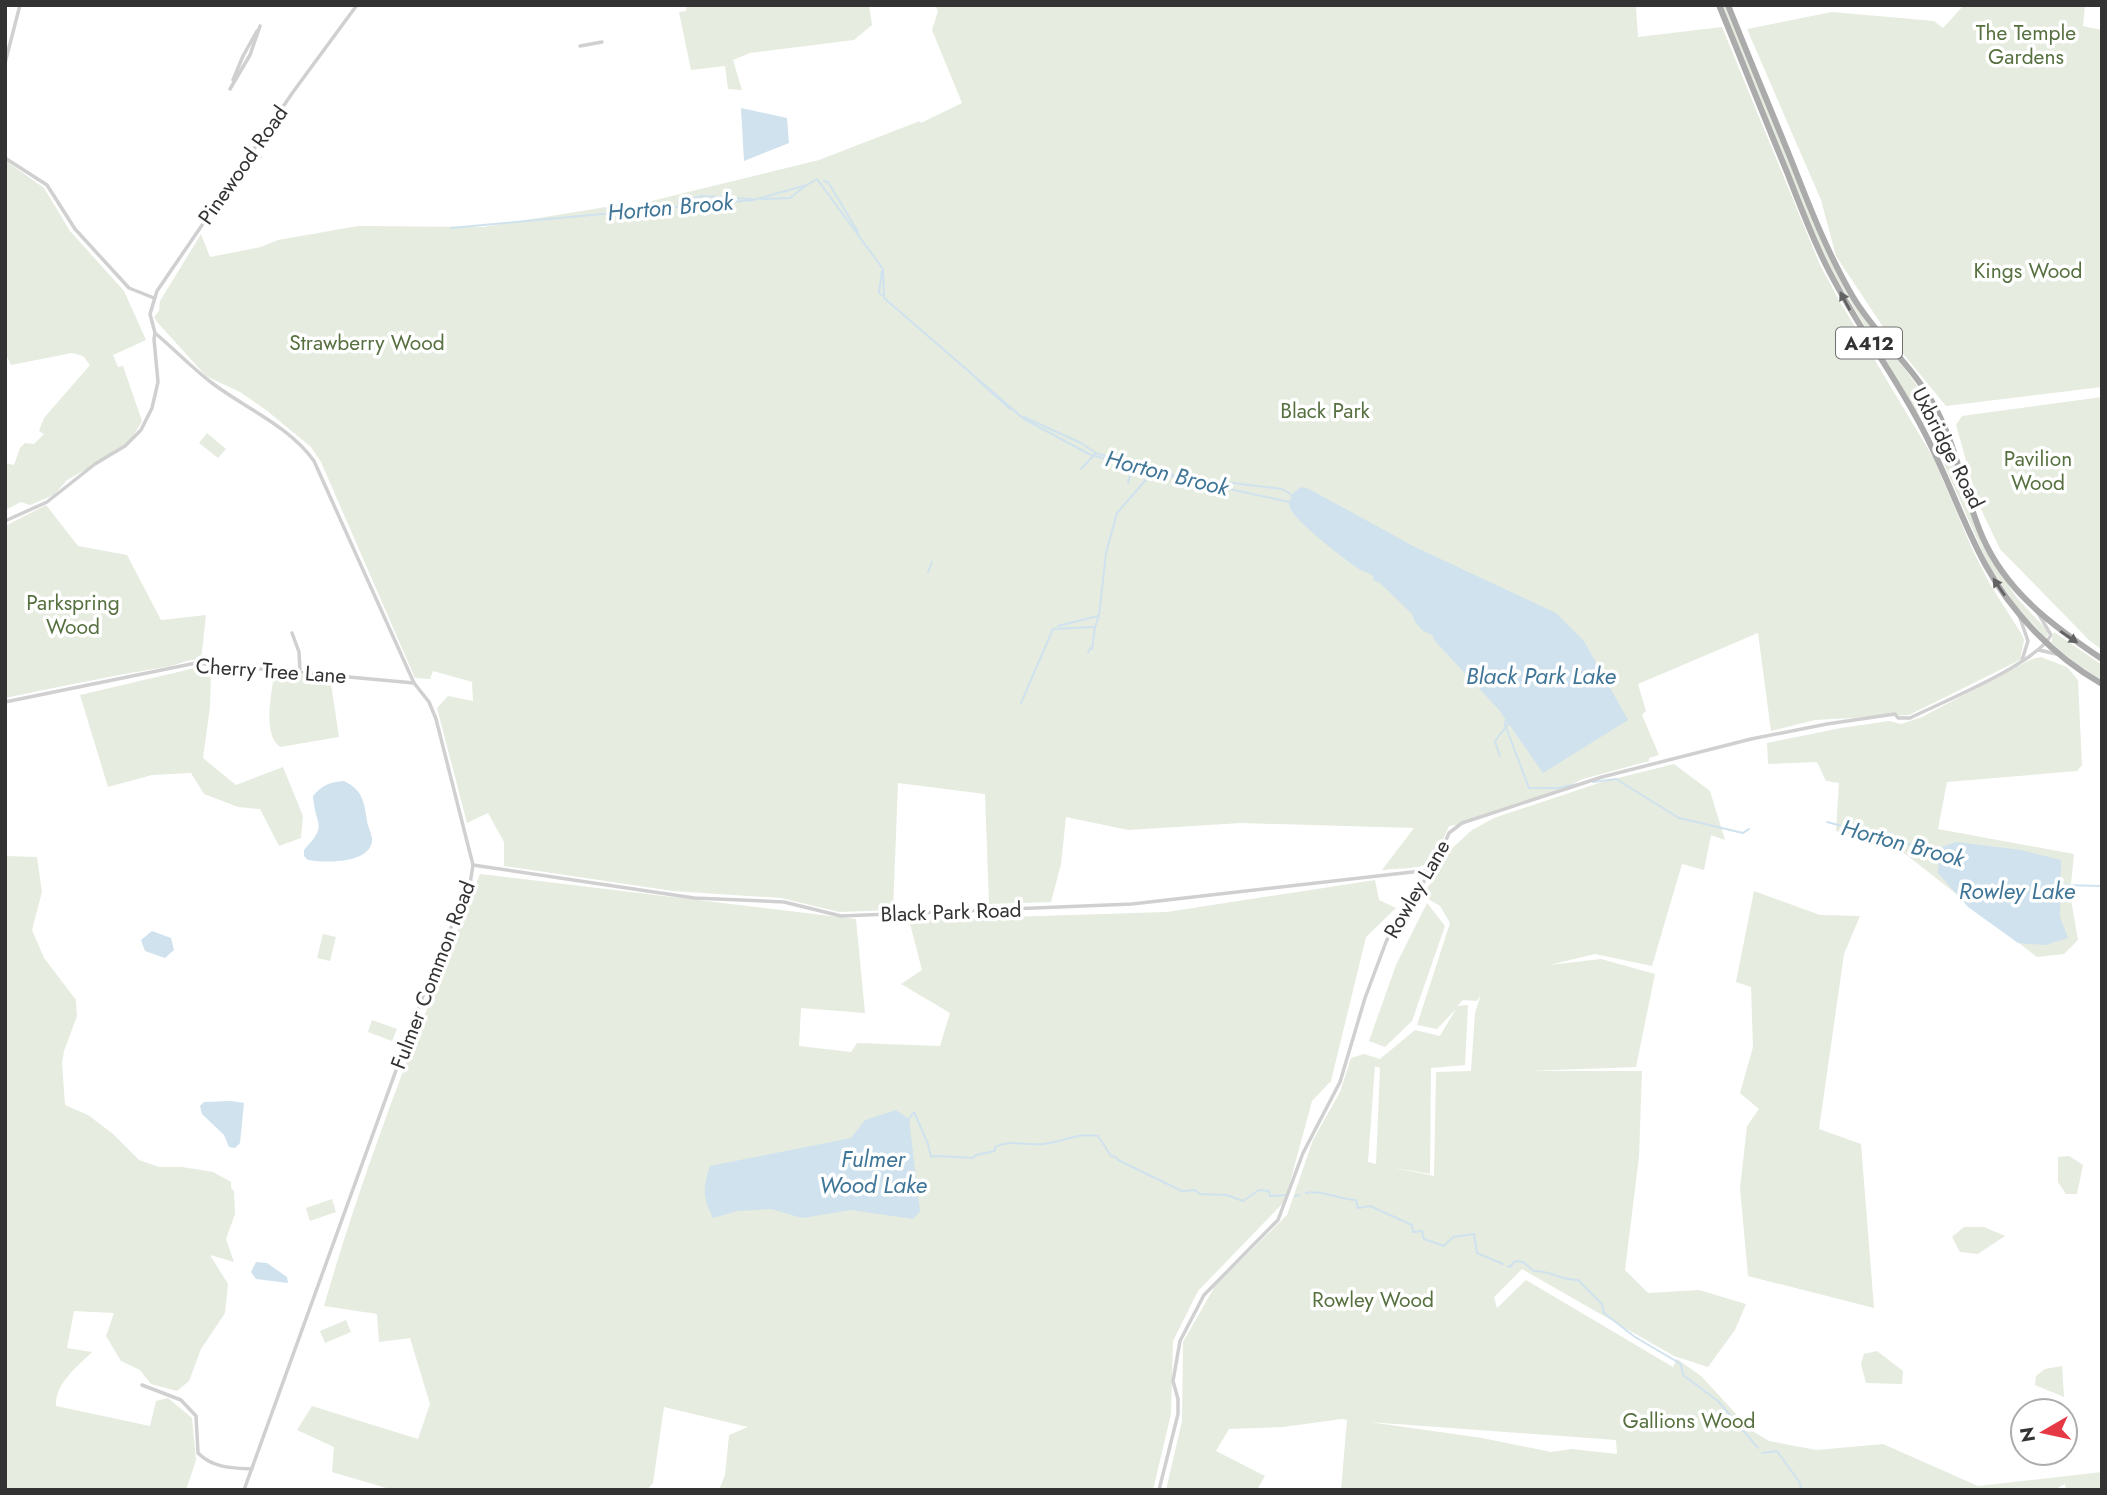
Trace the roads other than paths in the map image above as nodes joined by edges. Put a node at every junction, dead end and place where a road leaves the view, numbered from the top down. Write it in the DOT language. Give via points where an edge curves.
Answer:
graph roads {
  1 [pos="20,5"];
  2 [pos="357,5"];
  3 [pos="1719,5"];
  4 [pos="1728,5"];
  5 [pos="260,26"];
  6 [pos="602,42"];
  7 [pos="580,46"];
  8 [pos="5,63"];
  9 [pos="252,153"];
  10 [pos="260,157"];
  11 [pos="5,158"];
  12 [pos="154,298"];
  13 [pos="155,333"];
  14 [pos="5,521"];
  15 [pos="2038,611"];
  16 [pos="2019,614"];
  17 [pos="292,634"];
  18 [pos="2046,643"];
  19 [pos="2027,646"];
  20 [pos="2037,651"];
  21 [pos="2061,656"];
  22 [pos="2102,659"];
  23 [pos="2021,662"];
  24 [pos="300,671"];
  25 [pos="414,683"];
  26 [pos="2102,684"];
  27 [pos="5,702"];
  28 [pos="473,864"];
  29 [pos="1431,870"];
  30 [pos="142,1385"];
  31 [pos="252,1469"];
  32 [pos="244,1490"];
  33 [pos="1158,1490"];
  1 -- 8 [label="street"];
  2 -- 9 [label="street, Pinewood Road"];
  16 -- 3 [label="main road, Uxbridge Road / A412, one-way" via="1984,562 1915,415 1852,315 1825,262"];
  4 -- 15 [label="main road, Uxbridge Road / A412" via="1832,259 1877,333 1934,405 1996,564"];
  5 -- 5 [label="street" via="250,55 230,89 243,56"];
  6 -- 7 [label="street"];
  9 -- 10 [label="street"];
  9 -- 12 [label="street, Pinewood Road"];
  11 -- 12 [label="street" via="47,185 75,229 129,288"];
  12 -- 13 [label="street" via="150,314"];
  13 -- 14 [label="street" via="158,382 141,430 47,502"];
  13 -- 25 [label="street, Fulmer Common Road" via="211,383 280,428 314,461"];
  15 -- 18 [label="street" via="2050,631"];
  15 -- 22 [label="main road, Uxbridge Road / A412, one-way"];
  16 -- 18 [label="main road, Uxbridge Road / A412"];
  16 -- 19 [label="street"];
  17 -- 24 [label="street"];
  18 -- 20 [label="street, Rowley Lane"];
  18 -- 21 [label="main road, Uxbridge Road / A412"];
  19 -- 20 [label="street"];
  19 -- 23 [label="street"];
  20 -- 21 [label="street"];
  20 -- 23 [label="street, Rowley Lane"];
  21 -- 26 [label="main road, Uxbridge Road / A412"];
  23 -- 29 [label="street, Rowley Lane" via="1910,718 1895,715 1826,724 1751,739 1602,778 1462,823 1449,833"];
  24 -- 25 [label="street, Cherry Tree Lane"];
  24 -- 27 [label="street, Cherry Tree Lane" via="196,663"];
  25 -- 28 [label="street, Fulmer Common Road" via="436,719"];
  28 -- 29 [label="street, Black Park Road" via="694,898 784,902 841,916 1132,904"];
  28 -- 31 [label="street, Fulmer Common Road" via="470,884 432,971"];
  29 -- 33 [label="street, Rowley Lane" via="1386,942 1340,1082 1303,1153 1278,1220 1204,1295 1180,1341 1173,1381 1178,1414"];
  30 -- 31 [label="street" via="181,1400 196,1416 198,1452 208,1463"];
  31 -- 32 [label="street, Fulmer Common Road"];
}
